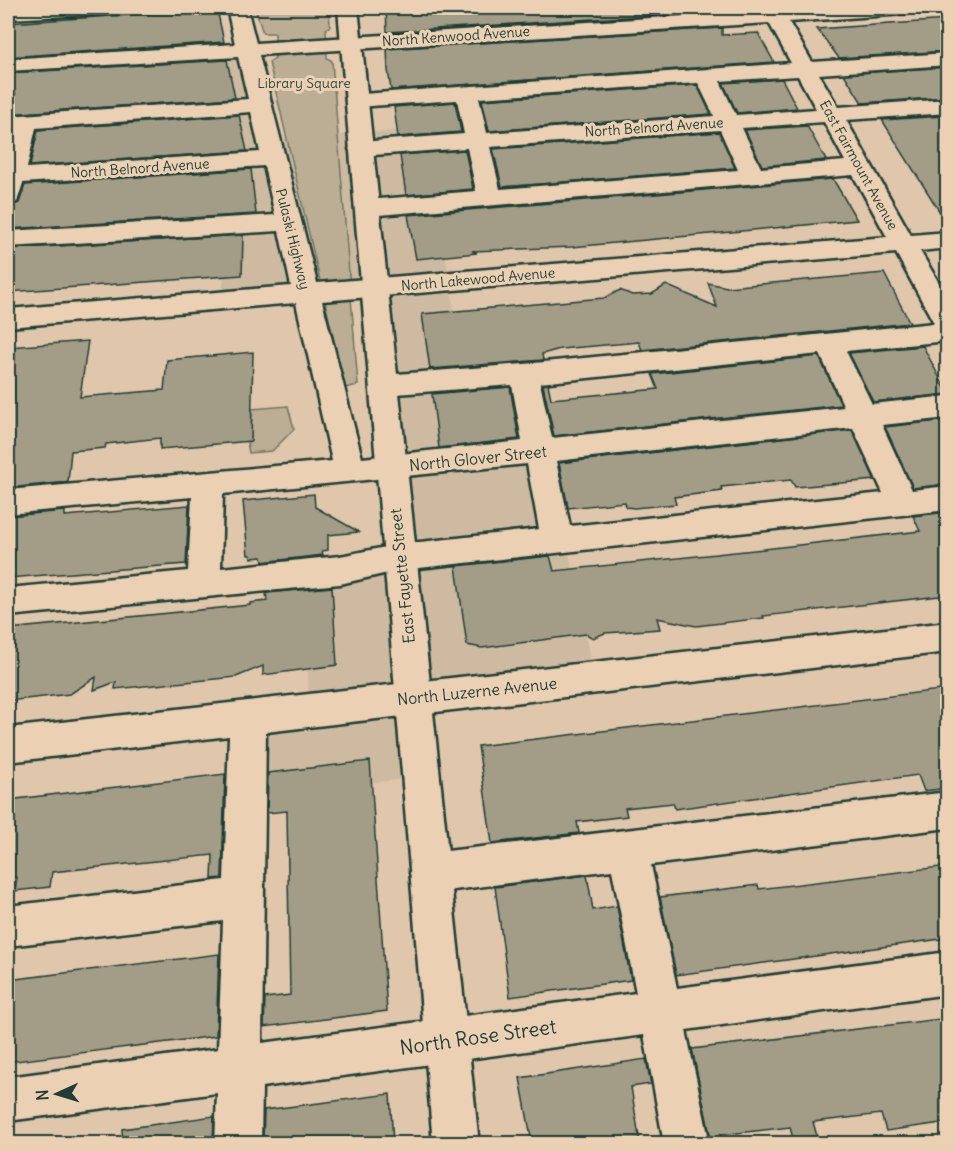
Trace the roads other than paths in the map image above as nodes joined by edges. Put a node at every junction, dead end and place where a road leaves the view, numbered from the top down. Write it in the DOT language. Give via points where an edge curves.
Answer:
graph roads {
  1 [pos="103,8"];
  2 [pos="237,8"];
  3 [pos="348,8"];
  4 [pos="905,8"];
  5 [pos="49,9"];
  6 [pos="773,12"];
  7 [pos="8,13"];
  8 [pos="352,43"];
  9 [pos="246,50"];
  10 [pos="948,59"];
  11 [pos="8,65"];
  12 [pos="805,69"];
  13 [pos="706,76"];
  14 [pos="466,92"];
  15 [pos="357,100"];
  16 [pos="260,105"];
  17 [pos="948,106"];
  18 [pos="831,115"];
  19 [pos="16,122"];
  20 [pos="728,122"];
  21 [pos="478,140"];
  22 [pos="362,149"];
  23 [pos="273,158"];
  24 [pos="860,167"];
  25 [pos="753,176"];
  26 [pos="9,184"];
  27 [pos="490,198"];
  28 [pos="367,208"];
  29 [pos="289,222"];
  30 [pos="8,239"];
  31 [pos="948,240"];
  32 [pos="902,243"];
  33 [pos="375,287"];
  34 [pos="306,292"];
  35 [pos="8,318"];
  36 [pos="948,323"];
  37 [pos="948,331"];
  38 [pos="829,344"];
  39 [pos="524,374"];
  40 [pos="384,385"];
  41 [pos="948,407"];
  42 [pos="862,416"];
  43 [pos="541,452"];
  44 [pos="391,467"];
  45 [pos="350,471"];
  46 [pos="208,484"];
  47 [pos="948,498"];
  48 [pos="8,502"];
  49 [pos="903,503"];
  50 [pos="557,540"];
  51 [pos="400,557"];
  52 [pos="204,583"];
  53 [pos="8,602"];
  54 [pos="948,637"];
  55 [pos="414,698"];
  56 [pos="248,717"];
  57 [pos="8,745"];
  58 [pos="948,810"];
  59 [pos="628,849"];
  60 [pos="430,873"];
  61 [pos="243,898"];
  62 [pos="8,926"];
  63 [pos="948,973"];
  64 [pos="661,1012"];
  65 [pos="447,1040"];
  66 [pos="238,1068"];
  67 [pos="8,1099"];
  68 [pos="238,1143"];
  69 [pos="456,1143"];
  70 [pos="687,1143"];
  1 -- 5 [label="street"];
  2 -- 9 [label="street, Pulaski Highway"];
  3 -- 8 [label="street, East Fayette Street"];
  4 -- 6 [label="street, North Kenwood Avenue"];
  5 -- 7 [label="street"];
  6 -- 8 [label="street, North Kenwood Avenue"];
  6 -- 12 [label="street, East Fairmount Avenue"];
  8 -- 9 [label="street, North Kenwood Avenue"];
  8 -- 15 [label="street, East Fayette Street"];
  9 -- 11 [label="street, North Kenwood Avenue"];
  9 -- 16 [label="street, Pulaski Highway"];
  10 -- 12 [label="street"];
  12 -- 13 [label="street"];
  12 -- 18 [label="street, East Fairmount Avenue"];
  13 -- 14 [label="street"];
  13 -- 20 [label="street"];
  14 -- 15 [label="street"];
  14 -- 21 [label="street"];
  15 -- 22 [label="street, East Fayette Street"];
  16 -- 19 [label="street"];
  16 -- 23 [label="street, Pulaski Highway"];
  17 -- 18 [label="street, North Belnord Avenue"];
  18 -- 20 [label="street, North Belnord Avenue"];
  18 -- 24 [label="street, East Fairmount Avenue"];
  19 -- 26 [label="street"];
  20 -- 21 [label="street, North Belnord Avenue"];
  20 -- 25 [label="street"];
  21 -- 22 [label="street, North Belnord Avenue"];
  21 -- 27 [label="street"];
  22 -- 28 [label="street, East Fayette Street"];
  23 -- 26 [label="street, North Belnord Avenue"];
  23 -- 29 [label="street, Pulaski Highway"];
  24 -- 25 [label="street"];
  24 -- 32 [label="street, East Fairmount Avenue"];
  25 -- 27 [label="street"];
  27 -- 28 [label="street"];
  28 -- 33 [label="street, East Fayette Street"];
  29 -- 30 [label="street"];
  29 -- 34 [label="street, Pulaski Highway"];
  31 -- 32 [label="street, North Lakewood Avenue"];
  32 -- 33 [label="street, North Lakewood Avenue"];
  32 -- 36 [label="street, East Fairmount Avenue"];
  33 -- 34 [label="street, North Lakewood Avenue"];
  33 -- 40 [label="street, East Fayette Street"];
  34 -- 35 [label="street, North Lakewood Avenue"];
  34 -- 45 [label="street, Pulaski Highway"];
  37 -- 38 [label="street"];
  38 -- 39 [label="street"];
  38 -- 42 [label="street"];
  39 -- 40 [label="street"];
  39 -- 43 [label="street"];
  40 -- 44 [label="street, East Fayette Street"];
  41 -- 42 [label="street, North Glover Street"];
  42 -- 43 [label="street, North Glover Street"];
  42 -- 49 [label="street"];
  43 -- 44 [label="street, North Glover Street"];
  43 -- 50 [label="street"];
  44 -- 45 [label="street, North Glover Street"];
  44 -- 51 [label="street, East Fayette Street"];
  45 -- 46 [label="street, North Glover Street"];
  46 -- 48 [label="street, North Glover Street"];
  46 -- 52 [label="street"];
  47 -- 49 [label="street"];
  49 -- 50 [label="street"];
  50 -- 51 [label="street"];
  51 -- 52 [label="street" via="340,570"];
  51 -- 55 [label="street, East Fayette Street"];
  52 -- 53 [label="street"];
  54 -- 55 [label="street, North Luzerne Avenue"];
  55 -- 56 [label="street, North Luzerne Avenue"];
  55 -- 60 [label="street, East Fayette Street"];
  56 -- 57 [label="street, North Luzerne Avenue"];
  56 -- 61 [label="street"];
  58 -- 59 [label="street"];
  59 -- 60 [label="street"];
  59 -- 64 [label="street"];
  60 -- 65 [label="street, East Fayette Street"];
  61 -- 62 [label="street"];
  61 -- 66 [label="street"];
  63 -- 64 [label="street, North Rose Street"];
  64 -- 65 [label="street, North Rose Street"];
  64 -- 70 [label="street"];
  65 -- 66 [label="street, North Rose Street"];
  65 -- 69 [label="street, East Fayette Street"];
  66 -- 67 [label="street, North Rose Street"];
  66 -- 68 [label="street"];
}
